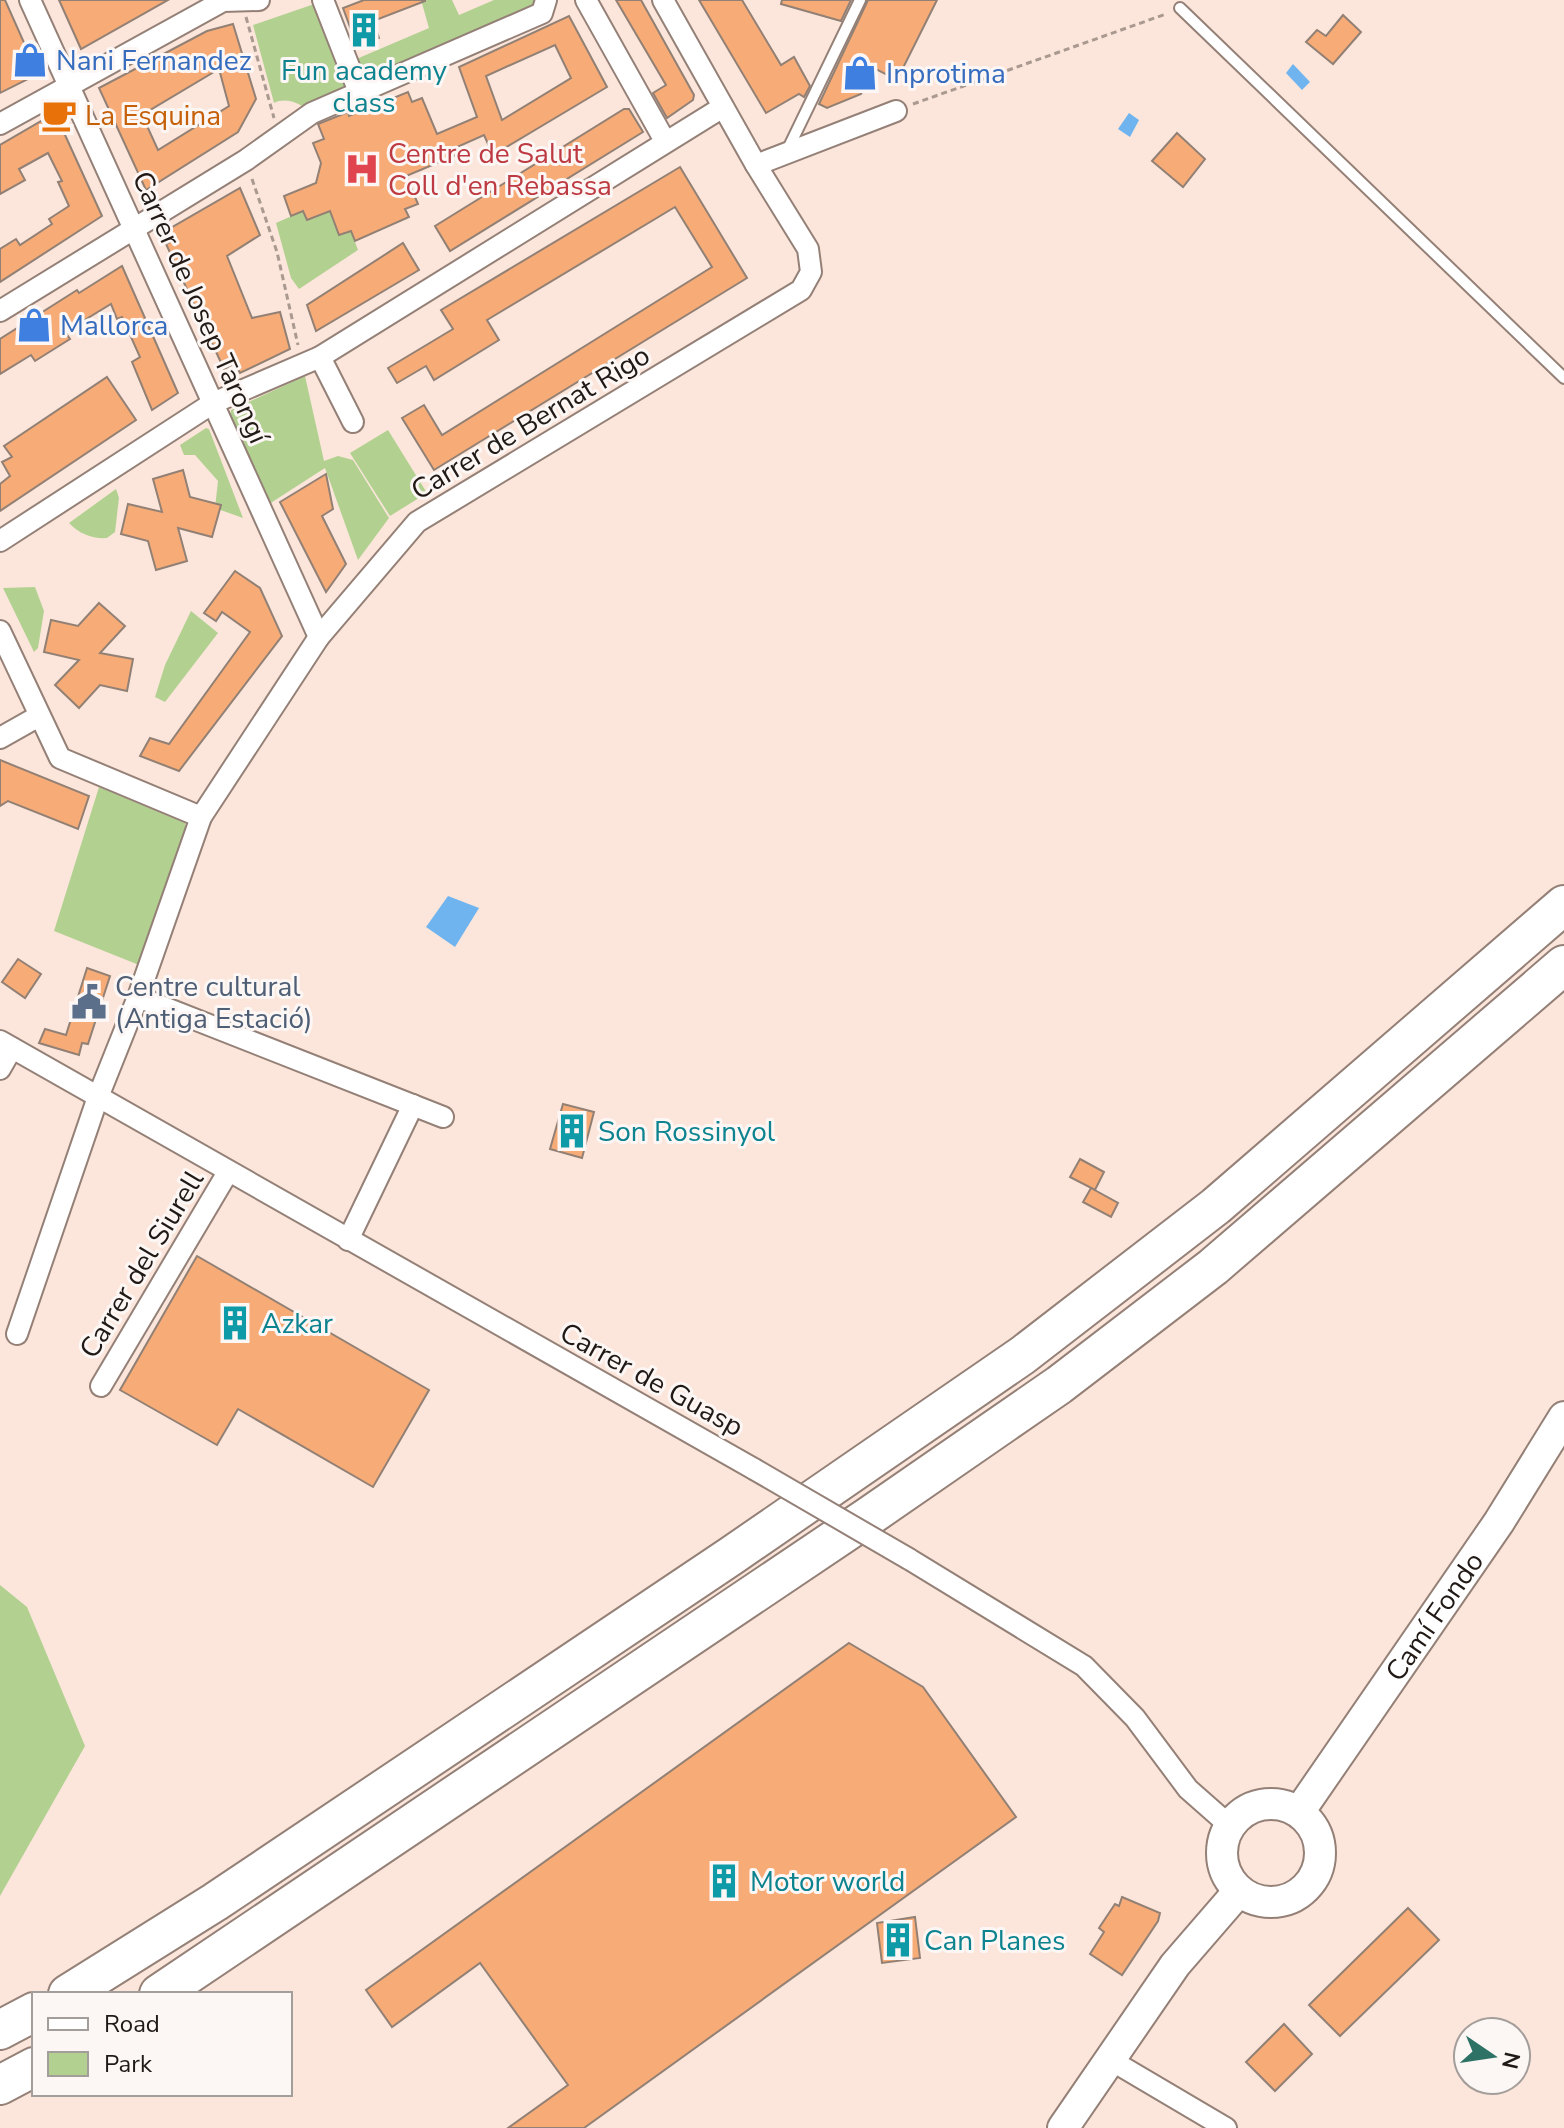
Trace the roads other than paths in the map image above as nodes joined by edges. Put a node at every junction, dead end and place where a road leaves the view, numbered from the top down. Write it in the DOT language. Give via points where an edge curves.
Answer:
graph roads {
  1 [pos="30,0"];
  2 [pos="259,0"];
  3 [pos="323,0"];
  4 [pos="546,0"];
  5 [pos="586,0"];
  6 [pos="663,0"];
  7 [pos="860,0"];
  8 [pos="241,1"];
  9 [pos="1180,8"];
  10 [pos="69,84"];
  11 [pos="359,92"];
  12 [pos="723,107"];
  13 [pos="896,111"];
  14 [pos="0,124"];
  15 [pos="665,141"];
  16 [pos="785,154"];
  17 [pos="756,165"];
  18 [pos="136,228"];
  19 [pos="0,311"];
  20 [pos="311,361"];
  21 [pos="1564,378"];
  22 [pos="213,403"];
  23 [pos="353,422"];
  24 [pos="0,541"];
  25 [pos="0,631"];
  26 [pos="319,637"];
  27 [pos="39,716"];
  28 [pos="0,738"];
  29 [pos="201,817"];
  30 [pos="1564,905"];
  31 [pos="1564,965"];
  32 [pos="138,997"];
  33 [pos="6,1044"];
  34 [pos="0,1069"];
  35 [pos="98,1097"];
  36 [pos="413,1105"];
  37 [pos="443,1117"];
  38 [pos="228,1172"];
  39 [pos="348,1240"];
  40 [pos="17,1334"];
  41 [pos="101,1386"];
  42 [pos="1564,1417"];
  43 [pos="1299,1812"];
  44 [pos="1230,1826"];
  45 [pos="1239,1891"];
  46 [pos="71,1992"];
  47 [pos="162,1992"];
  48 [pos="32,2013"];
  49 [pos="0,2030"];
  50 [pos="1109,2059"];
  51 [pos="32,2068"];
  52 [pos="0,2085"];
  53 [pos="1063,2128"];
  54 [pos="1226,2128"];
  1 -- 10 [label="street, Carrer de Josep Tarongí"];
  2 -- 8 [label="street"];
  3 -- 11 [label="street"];
  4 -- 11 [label="street" via="542,13"];
  5 -- 15 [label="street"];
  6 -- 12 [label="street"];
  7 -- 16 [label="lane"];
  8 -- 10 [label="street" via="223,1"];
  9 -- 21 [label="lane"];
  10 -- 14 [label="street"];
  10 -- 18 [label="street, Carrer de Josep Tarongí"];
  11 -- 18 [label="street" via="312,113"];
  12 -- 15 [label="street"];
  12 -- 17 [label="street"];
  13 -- 16 [label="street"];
  15 -- 20 [label="street"];
  16 -- 17 [label="street"];
  17 -- 26 [label="street, Carrer de Bernat Rigo" via="808,249 811,272 801,290 417,522"];
  18 -- 19 [label="street"];
  18 -- 22 [label="street, Carrer de Josep Tarongí"];
  20 -- 22 [label="street"];
  20 -- 23 [label="street"];
  22 -- 24 [label="street"];
  22 -- 26 [label="street, Carrer de Josep Tarongí"];
  25 -- 27 [label="street"];
  26 -- 29 [label="street, Carrer de Bernat Rigo"];
  27 -- 28 [label="street"];
  27 -- 29 [label="street" via="60,758"];
  29 -- 32 [label="street, Carrer de Bernat Rigo"];
  30 -- 46 [label="highway" via="1216,1206 1023,1355 202,1911"];
  31 -- 47 [label="highway" via="1290,1203 1069,1377"];
  32 -- 35 [label="street, Carrer de Bernat Rigo"];
  32 -- 36 [label="street"];
  33 -- 34 [label="street"];
  33 -- 35 [label="street, Carrer de Guasp"];
  35 -- 38 [label="street, Carrer de Guasp"];
  35 -- 40 [label="street, Carrer de Bernat Rigo"];
  36 -- 37 [label="street"];
  36 -- 39 [label="street"];
  38 -- 39 [label="street, Carrer de Guasp"];
  38 -- 41 [label="street, Carrer del Siurell"];
  39 -- 44 [label="street, Carrer de Guasp, bridge" via="754,1469 1084,1666 1135,1718 1188,1789"];
  42 -- 43 [label="street, Camí Fondo" via="1499,1522"];
  43 -- 44 [label="street" via="1284,1805 1254,1807"];
  43 -- 45 [label="street" via="1320,1848 1314,1877 1294,1897 1280,1902"];
  44 -- 45 [label="street" via="1222,1853"];
  45 -- 50 [label="street" via="1175,1965"];
  48 -- 49 [label="highway"];
  50 -- 53 [label="street"];
  50 -- 54 [label="street"];
  51 -- 52 [label="highway"];
}
